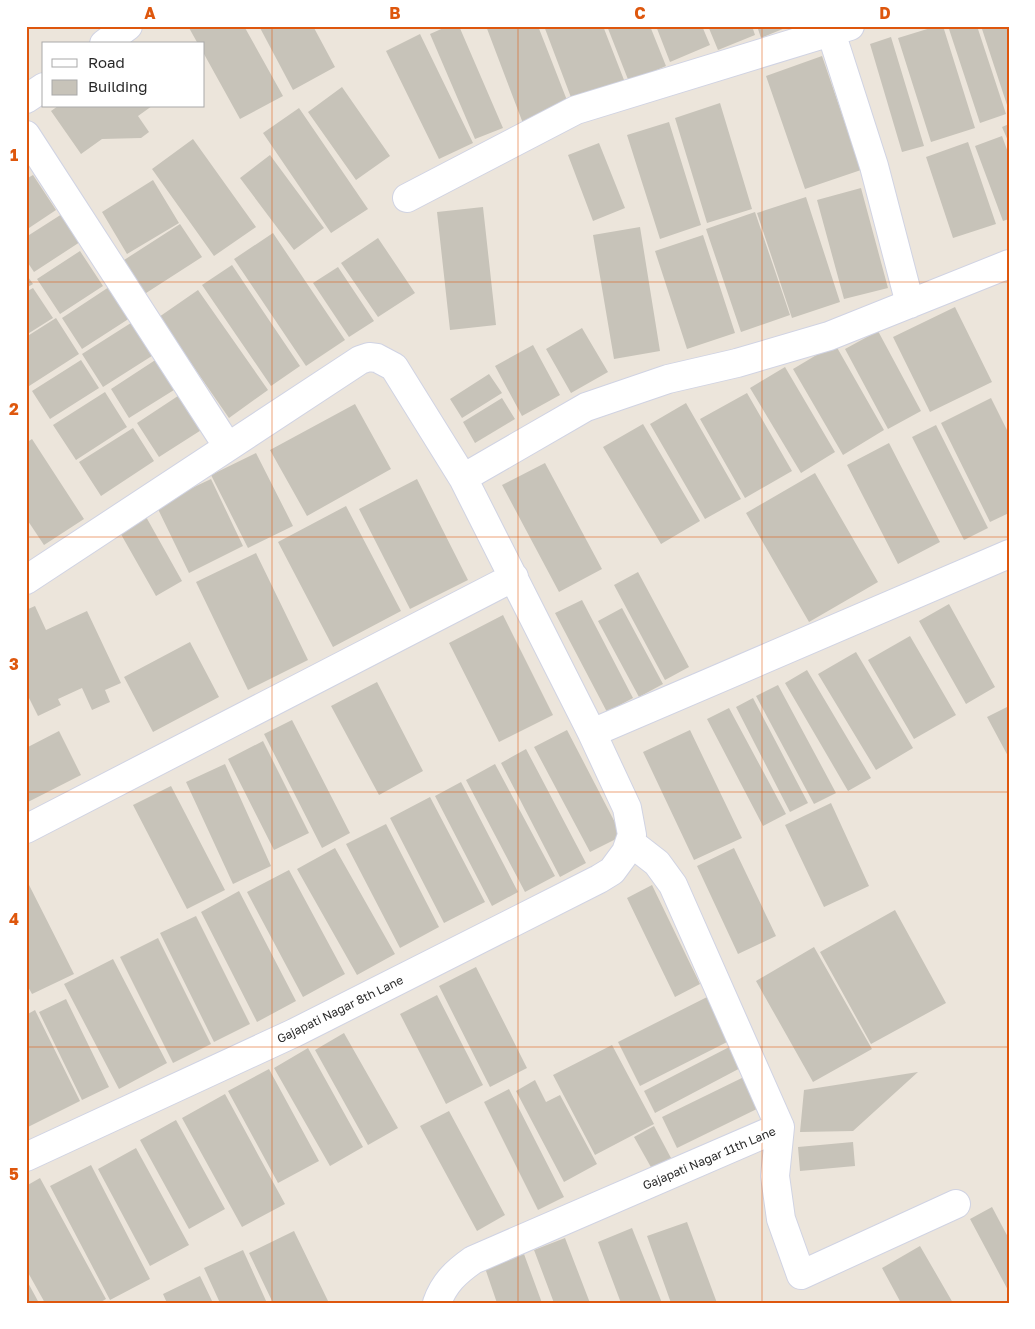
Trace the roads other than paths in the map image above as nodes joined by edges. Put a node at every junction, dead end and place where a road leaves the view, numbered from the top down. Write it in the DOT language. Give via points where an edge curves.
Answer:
graph roads {
  1 [pos="128,26"];
  2 [pos="837,29"];
  3 [pos="107,42"];
  4 [pos="42,88"];
  5 [pos="26,99"];
  6 [pos="26,134"];
  7 [pos="407,198"];
  8 [pos="1009,264"];
  9 [pos="910,304"];
  10 [pos="228,447"];
  11 [pos="463,478"];
  12 [pos="1009,554"];
  13 [pos="514,577"];
  14 [pos="26,580"];
  15 [pos="592,733"];
  16 [pos="26,829"];
  17 [pos="631,839"];
  18 [pos="780,1127"];
  19 [pos="26,1157"];
  20 [pos="956,1204"];
  21 [pos="437,1303"];
  1 -- 3 [label="street"];
  2 -- 7 [label="street" via="576,110"];
  2 -- 9 [label="street"];
  4 -- 5 [label="street"];
  6 -- 10 [label="street"];
  8 -- 9 [label="street"];
  9 -- 11 [label="street" via="829,336 668,379 586,407"];
  10 -- 11 [label="street" via="360,360 377,358 394,367 402,376"];
  10 -- 14 [label="street"];
  11 -- 13 [label="street"];
  12 -- 15 [label="street"];
  13 -- 15 [label="street"];
  13 -- 16 [label="street"];
  15 -- 17 [label="street" via="627,808"];
  17 -- 18 [label="street, Gajapati Nagar 11th Lane" via="657,863 673,885"];
  17 -- 19 [label="street, Gajapati Nagar 8th Lane" via="621,860 599,879 294,1033"];
  18 -- 20 [label="street" via="776,1176 780,1211 800,1276"];
  18 -- 21 [label="street, Gajapati Nagar 11th Lane" via="473,1260 445,1284"];
}
